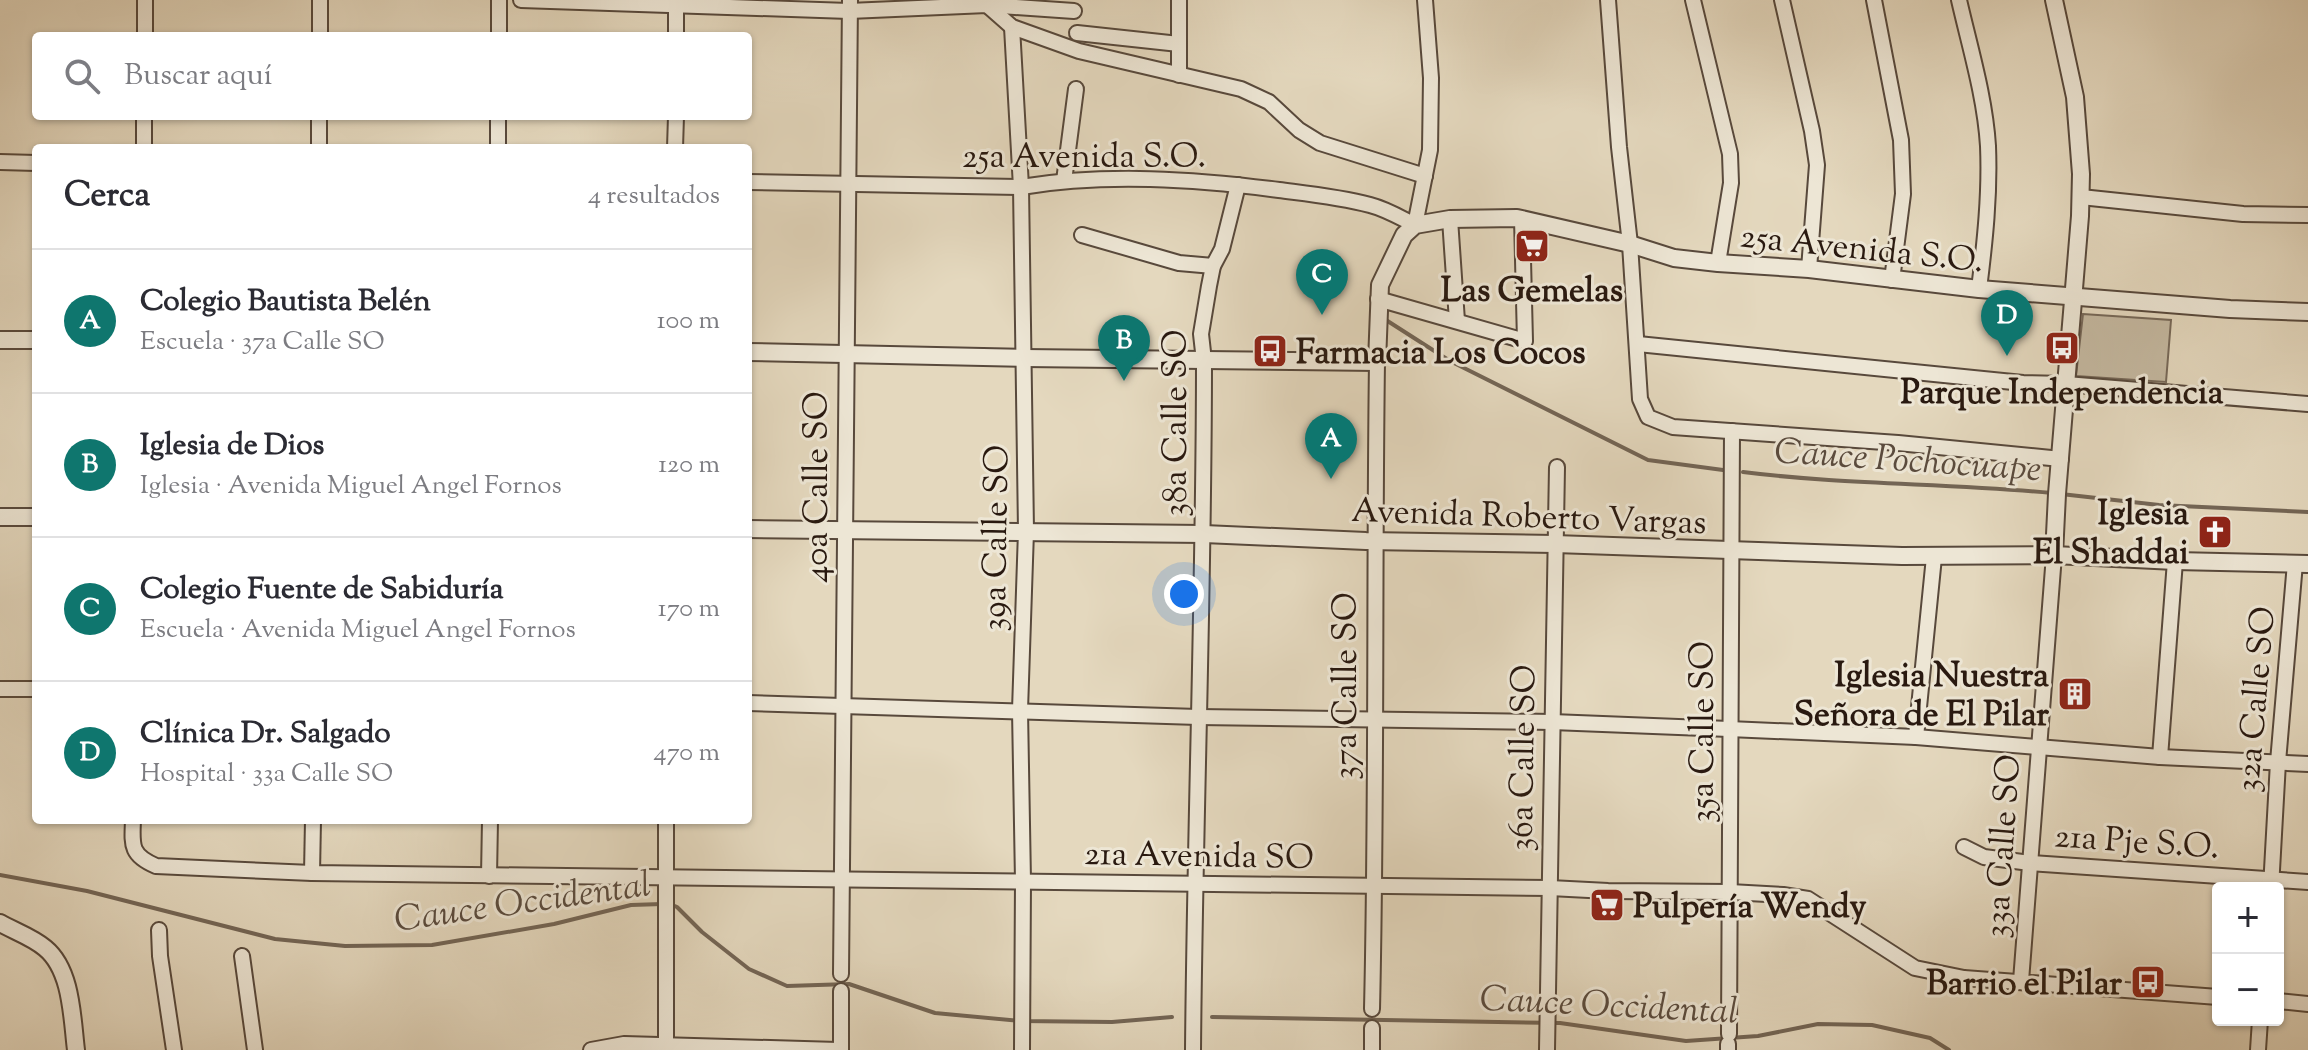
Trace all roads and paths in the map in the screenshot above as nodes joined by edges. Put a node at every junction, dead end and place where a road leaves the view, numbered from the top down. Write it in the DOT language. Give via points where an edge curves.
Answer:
graph roads {
  1 [pos="145,0"];
  2 [pos="320,0"];
  3 [pos="499,0"];
  4 [pos="521,0"];
  5 [pos="1179,0"];
  6 [pos="1425,0"];
  7 [pos="1608,0"];
  8 [pos="1693,0"];
  9 [pos="1782,0"];
  10 [pos="1874,0"];
  11 [pos="1959,0"];
  12 [pos="2054,0"];
  13 [pos="676,3"];
  14 [pos="987,5"];
  15 [pos="849,6"];
  16 [pos="1074,6"];
  17 [pos="1012,27"];
  18 [pos="145,32"];
  19 [pos="320,32"];
  20 [pos="499,32"];
  21 [pos="676,32"];
  22 [pos="1077,33"];
  23 [pos="1179,44"];
  24 [pos="1079,51"];
  25 [pos="1179,75"];
  26 [pos="1076,89"];
  27 [pos="144,120"];
  28 [pos="319,120"];
  29 [pos="498,120"];
  30 [pos="676,120"];
  31 [pos="144,144"];
  32 [pos="319,144"];
  33 [pos="498,144"];
  34 [pos="675,144"];
  35 [pos="0,162"];
  36 [pos="32,163"];
  37 [pos="1425,176"];
  38 [pos="1064,181"];
  39 [pos="752,182"];
  40 [pos="848,183"];
  41 [pos="1238,185"];
  42 [pos="1021,187"];
  43 [pos="2081,197"];
  44 [pos="2308,215"];
  45 [pos="1450,219"];
  46 [pos="1522,219"];
  47 [pos="1415,225"];
  48 [pos="1082,235"];
  49 [pos="1630,244"];
  50 [pos="1718,263"];
  51 [pos="1213,266"];
  52 [pos="1809,269"];
  53 [pos="1892,280"];
  54 [pos="1979,289"];
  55 [pos="2074,295"];
  56 [pos="1378,299"];
  57 [pos="2308,312"];
  58 [pos="1457,321"];
  59 [pos="0,340"];
  60 [pos="32,340"];
  61 [pos="1638,344"];
  62 [pos="752,352"];
  63 [pos="846,354"];
  64 [pos="1024,358"];
  65 [pos="1204,361"];
  66 [pos="1377,362"];
  67 [pos="2066,384"];
  68 [pos="2308,404"];
  69 [pos="1732,431"];
  70 [pos="2061,459"];
  71 [pos="1557,467"];
  72 [pos="0,517"];
  73 [pos="32,517"];
  74 [pos="752,529"];
  75 [pos="1026,531"];
  76 [pos="845,532"];
  77 [pos="1204,534"];
  78 [pos="1374,541"];
  79 [pos="1555,544"];
  80 [pos="1733,551"];
  81 [pos="2054,555"];
  82 [pos="1934,557"];
  83 [pos="2175,561"];
  84 [pos="2302,563"];
  85 [pos="0,689"];
  86 [pos="32,689"];
  87 [pos="752,703"];
  88 [pos="843,706"];
  89 [pos="1020,710"];
  90 [pos="1198,717"];
  91 [pos="1375,719"];
  92 [pos="1552,722"];
  93 [pos="1729,729"];
  94 [pos="1916,737"];
  95 [pos="2038,746"];
  96 [pos="2160,757"];
  97 [pos="2278,762"];
  98 [pos="2308,764"];
  99 [pos="133,824"];
  100 [pos="313,824"];
  101 [pos="490,824"];
  102 [pos="666,824"];
  103 [pos="1964,847"];
  104 [pos="2030,863"];
  105 [pos="312,873"];
  106 [pos="489,876"];
  107 [pos="665,878"];
  108 [pos="842,879"];
  109 [pos="1023,881"];
  110 [pos="2260,882"];
  111 [pos="2272,882"];
  112 [pos="2308,882"];
  113 [pos="2284,883"];
  114 [pos="1194,885"];
  115 [pos="1374,886"];
  116 [pos="1550,888"];
  117 [pos="1730,892"];
  118 [pos="0,923"];
  119 [pos="159,930"];
  120 [pos="242,956"];
  121 [pos="841,974"];
  122 [pos="2021,981"];
  123 [pos="841,991"];
  124 [pos="2212,997"];
  125 [pos="2284,1002"];
  126 [pos="2308,1004"];
  127 [pos="1372,1009"];
  128 [pos="2260,1026"];
  129 [pos="1372,1028"];
  130 [pos="1729,1043"];
  131 [pos="666,1047"];
  132 [pos="76,1050"];
  133 [pos="174,1050"];
  134 [pos="255,1050"];
  135 [pos="591,1050"];
  136 [pos="840,1050"];
  137 [pos="1022,1050"];
  138 [pos="1193,1050"];
  139 [pos="1372,1050"];
  140 [pos="1547,1050"];
  141 [pos="2258,1050"];
  1 -- 18 [label="street"];
  2 -- 19 [label="street"];
  3 -- 20 [label="street"];
  4 -- 13 [label="street"];
  5 -- 23 [label="street"];
  6 -- 37 [label="street" via="1431,78"];
  7 -- 49 [label="street"];
  8 -- 50 [label="street" via="1730,154 1731,183"];
  9 -- 52 [label="street" via="1817,165"];
  10 -- 53 [label="street" via="1901,140 1903,194"];
  11 -- 54 [label="street" via="1988,144"];
  12 -- 43 [label="street, 33a Calle SO" via="2075,97"];
  13 -- 15 [label="street"];
  13 -- 21 [label="street"];
  14 -- 15 [label="street"];
  14 -- 16 [label="street"];
  14 -- 17 [label="street"];
  15 -- 40 [label="street, 40a Calle SO"];
  16 -- 22 [label="street"];
  17 -- 24 [label="street"];
  17 -- 42 [label="street, 39a Calle SO"];
  22 -- 23 [label="street"];
  22 -- 24 [label="street"];
  23 -- 25 [label="street"];
  24 -- 25 [label="street"];
  25 -- 37 [label="street" via="1241,89 1269,102 1320,143"];
  26 -- 38 [label="street"];
  27 -- 31 [label="street"];
  28 -- 32 [label="street"];
  29 -- 33 [label="street"];
  30 -- 34 [label="street"];
  35 -- 36 [label="street"];
  37 -- 47 [label="street"];
  38 -- 41 [label="street, 25a Avenida S.O." via="1160,179"];
  38 -- 42 [label="street, 25a Avenida S.O."];
  39 -- 40 [label="street, 25a Avenida S.O."];
  40 -- 42 [label="street, 25a Avenida S.O."];
  40 -- 63 [label="street, 40a Calle SO"];
  41 -- 47 [label="street, 25a Avenida S.O." via="1373,206"];
  41 -- 51 [label="street, 38a Calle SO"];
  42 -- 64 [label="street, 39a Calle SO"];
  43 -- 44 [label="street" via="2243,214"];
  43 -- 55 [label="street, 33a Calle SO"];
  45 -- 46 [label="street, 25a Avenida S.O."];
  45 -- 47 [label="street, 25a Avenida S.O."];
  45 -- 58 [label="street"];
  46 -- 49 [label="street, 25a Avenida S.O."];
  46 -- 58 [label="street" via="1525,341"];
  47 -- 56 [label="street" via="1404,235"];
  48 -- 51 [label="street" via="1179,263"];
  49 -- 50 [label="street, 25a Avenida S.O." via="1674,258"];
  49 -- 61 [label="street"];
  50 -- 52 [label="street, 25a Avenida S.O."];
  51 -- 65 [label="street, 38a Calle SO" via="1201,334"];
  52 -- 53 [label="street, 25a Avenida S.O."];
  53 -- 54 [label="street, 25a Avenida S.O."];
  54 -- 55 [label="street, 25a Avenida S.O."];
  55 -- 57 [label="street, 25a Avenida S.O."];
  55 -- 67 [label="street, 33a Calle SO"];
  56 -- 58 [label="street"];
  56 -- 66 [label="street"];
  59 -- 60 [label="street"];
  61 -- 67 [label="street"];
  61 -- 69 [label="street" via="1640,399 1648,417 1673,427"];
  62 -- 63 [label="street"];
  63 -- 64 [label="street"];
  63 -- 76 [label="street, 40a Calle SO"];
  64 -- 65 [label="street"];
  64 -- 75 [label="street, 39a Calle SO"];
  65 -- 66 [label="street"];
  65 -- 77 [label="street, 38a Calle SO"];
  66 -- 78 [label="street, 37a Calle SO"];
  67 -- 68 [label="street"];
  67 -- 70 [label="street, 33a Calle SO"];
  69 -- 70 [label="street"];
  69 -- 80 [label="street, 35a Calle SO"];
  70 -- 81 [label="street, 33a Calle SO"];
  71 -- 79 [label="street, 36a Calle SO"];
  72 -- 73 [label="street"];
  74 -- 76 [label="street, Avenida Roberto Vargas"];
  75 -- 76 [label="street, Avenida Roberto Vargas"];
  75 -- 77 [label="street, Avenida Roberto Vargas"];
  75 -- 89 [label="street, 39a Calle SO"];
  76 -- 88 [label="street, 40a Calle SO"];
  77 -- 78 [label="street, Avenida Roberto Vargas"];
  77 -- 90 [label="street, 38a Calle SO"];
  78 -- 79 [label="street, Avenida Roberto Vargas"];
  78 -- 91 [label="street, 37a Calle SO"];
  79 -- 80 [label="street, Avenida Roberto Vargas"];
  79 -- 92 [label="street, 36a Calle SO"];
  80 -- 82 [label="street, Avenida Roberto Vargas"];
  80 -- 93 [label="street, 35a Calle SO"];
  81 -- 82 [label="street, Avenida Roberto Vargas"];
  81 -- 83 [label="street, Avenida Roberto Vargas"];
  81 -- 95 [label="street, 33a Calle SO"];
  82 -- 94 [label="street"];
  83 -- 84 [label="street, Avenida Roberto Vargas"];
  83 -- 96 [label="street"];
  84 -- 97 [label="street, 32a Calle SO"];
  85 -- 86 [label="street"];
  87 -- 88 [label="street"];
  88 -- 89 [label="street"];
  88 -- 108 [label="street, 40a Calle SO"];
  89 -- 90 [label="street"];
  89 -- 109 [label="street, 39a Calle SO"];
  90 -- 91 [label="street"];
  90 -- 114 [label="street, 38a Calle SO"];
  91 -- 92 [label="street"];
  91 -- 115 [label="street, 37a Calle SO"];
  92 -- 93 [label="street"];
  92 -- 116 [label="street, 36a Calle SO"];
  93 -- 94 [label="street"];
  93 -- 117 [label="street, 35a Calle SO"];
  94 -- 95 [label="street"];
  95 -- 96 [label="street"];
  95 -- 104 [label="street, 33a Calle SO"];
  96 -- 97 [label="street"];
  97 -- 98 [label="street"];
  97 -- 111 [label="street, 32a Calle SO"];
  99 -- 105 [label="street, 21a Avenida SO" via="134,851 156,866"];
  100 -- 105 [label="street"];
  101 -- 106 [label="street"];
  102 -- 107 [label="street"];
  103 -- 104 [label="street, 21a Pje S.O." via="1984,857"];
  104 -- 110 [label="street, 21a Pje S.O."];
  104 -- 122 [label="street, 33a Calle SO"];
  105 -- 106 [label="street, 21a Avenida SO"];
  106 -- 107 [label="street, 21a Avenida SO"];
  107 -- 108 [label="street, 21a Avenida SO"];
  107 -- 131 [label="street"];
  108 -- 109 [label="street, 21a Avenida SO"];
  108 -- 121 [label="street, 40a Calle SO"];
  109 -- 114 [label="street, 21a Avenida SO"];
  109 -- 137 [label="street, 39a Calle SO"];
  112 -- 113 [label="street, 21a Pje S.O."];
  114 -- 115 [label="street, 21a Avenida SO"];
  114 -- 138 [label="street, 38a Calle SO"];
  115 -- 116 [label="street, 21a Avenida SO"];
  115 -- 127 [label="street, 37a Calle SO"];
  116 -- 117 [label="street, 21a Avenida SO"];
  116 -- 140 [label="street, 36a Calle SO"];
  117 -- 122 [label="street, 21a Avenida SO" via="1808,899 1915,968"];
  117 -- 130 [label="street, 35a Calle SO"];
  118 -- 132 [label="street" via="44,947 59,963"];
  119 -- 133 [label="street"];
  120 -- 134 [label="street"];
  122 -- 124 [label="street, 21a Avenida SO"];
  123 -- 136 [label="street"];
  125 -- 126 [label="street"];
  128 -- 141 [label="street"];
  129 -- 139 [label="street"];
  131 -- 135 [label="street" via="624,1044"];
  131 -- 136 [label="street"];
}
